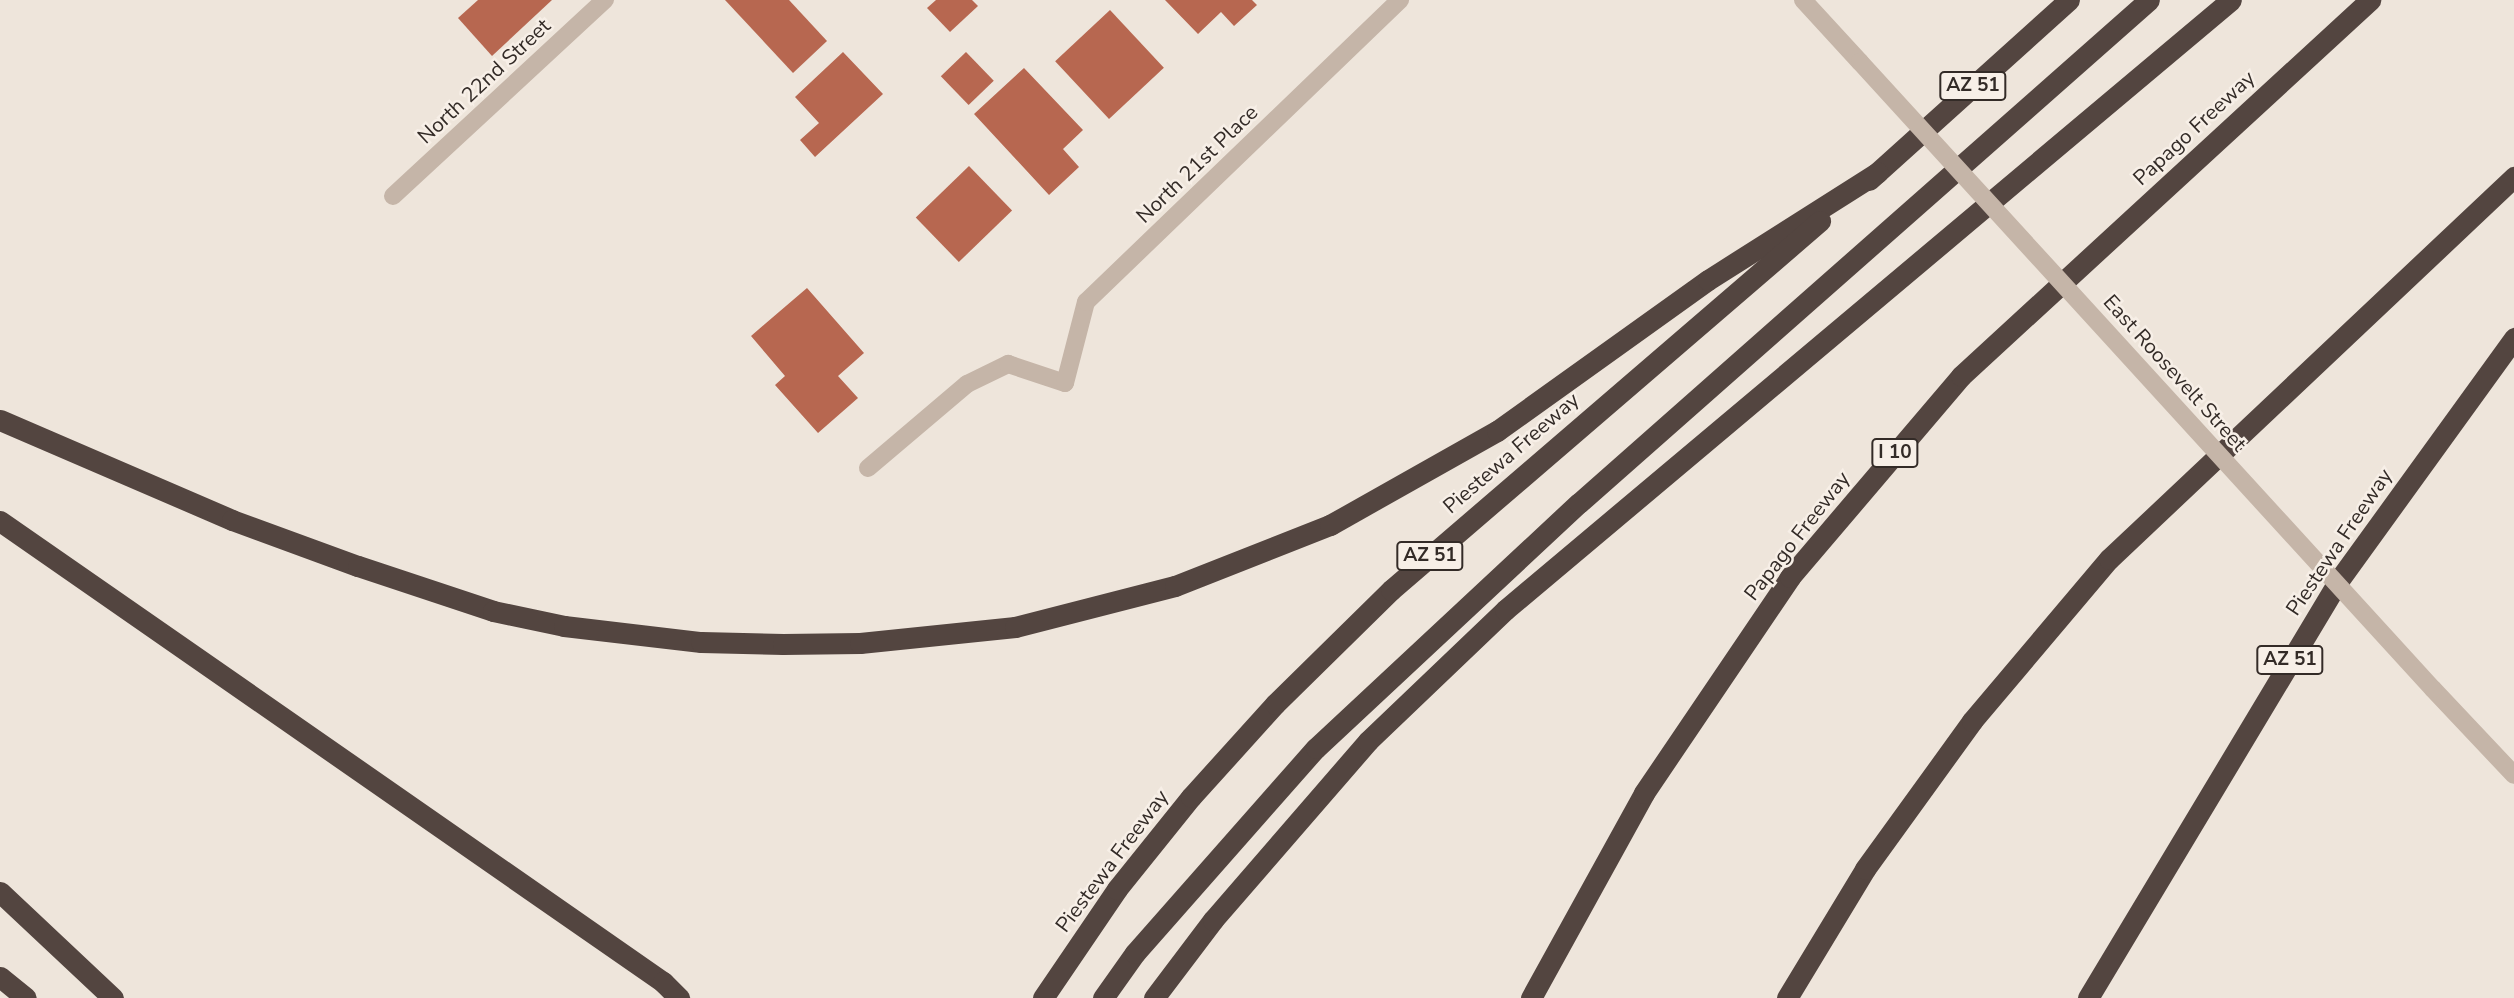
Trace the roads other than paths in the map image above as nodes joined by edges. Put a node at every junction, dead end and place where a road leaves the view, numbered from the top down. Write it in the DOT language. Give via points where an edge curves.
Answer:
graph roads {
  1 [pos="605,0"];
  2 [pos="1400,0"];
  3 [pos="1802,0"];
  4 [pos="2069,0"];
  5 [pos="2149,0"];
  6 [pos="2231,0"];
  7 [pos="2370,0"];
  8 [pos="1878,172"];
  9 [pos="2514,177"];
  10 [pos="393,195"];
  11 [pos="2514,338"];
  12 [pos="0,420"];
  13 [pos="867,468"];
  14 [pos="0,521"];
  15 [pos="2514,775"];
  16 [pos="0,892"];
  17 [pos="0,977"];
  18 [pos="26,998"];
  19 [pos="113,998"];
  20 [pos="679,998"];
  21 [pos="1043,998"];
  22 [pos="1103,998"];
  23 [pos="1154,998"];
  24 [pos="1531,998"];
  25 [pos="1787,998"];
  26 [pos="2088,998"];
  1 -- 10 [label="street, North 22nd Street"];
  2 -- 13 [label="street, North 21st Place" via="1086,302 1065,383 1008,364 967,384"];
  3 -- 15 [label="street, East Roosevelt Street, bridge"];
  4 -- 8 [label="highway, Piestewa Freeway / AZ 51"];
  5 -- 22 [label="highway" via="1579,503 1316,748 1135,953"];
  6 -- 23 [label="highway" via="1505,610 1368,741 1213,920"];
  7 -- 24 [label="highway, Papago Freeway / I 10" via="1961,376 1799,567 1644,793"];
  8 -- 12 [label="highway" via="1708,279 1497,430 1330,525 1175,586 1015,627 860,643 783,644 701,642 564,626 493,611 232,520"];
  8 -- 21 [label="highway, Piestewa Freeway / AZ 51" via="1391,590 1275,704 1117,889"];
  9 -- 25 [label="highway" via="2109,559 1972,721 1865,869"];
  11 -- 26 [label="highway, Piestewa Freeway / AZ 51" via="2339,580"];
  14 -- 20 [label="highway" via="663,982"];
  16 -- 19 [label="highway"];
  17 -- 18 [label="highway"];
}
